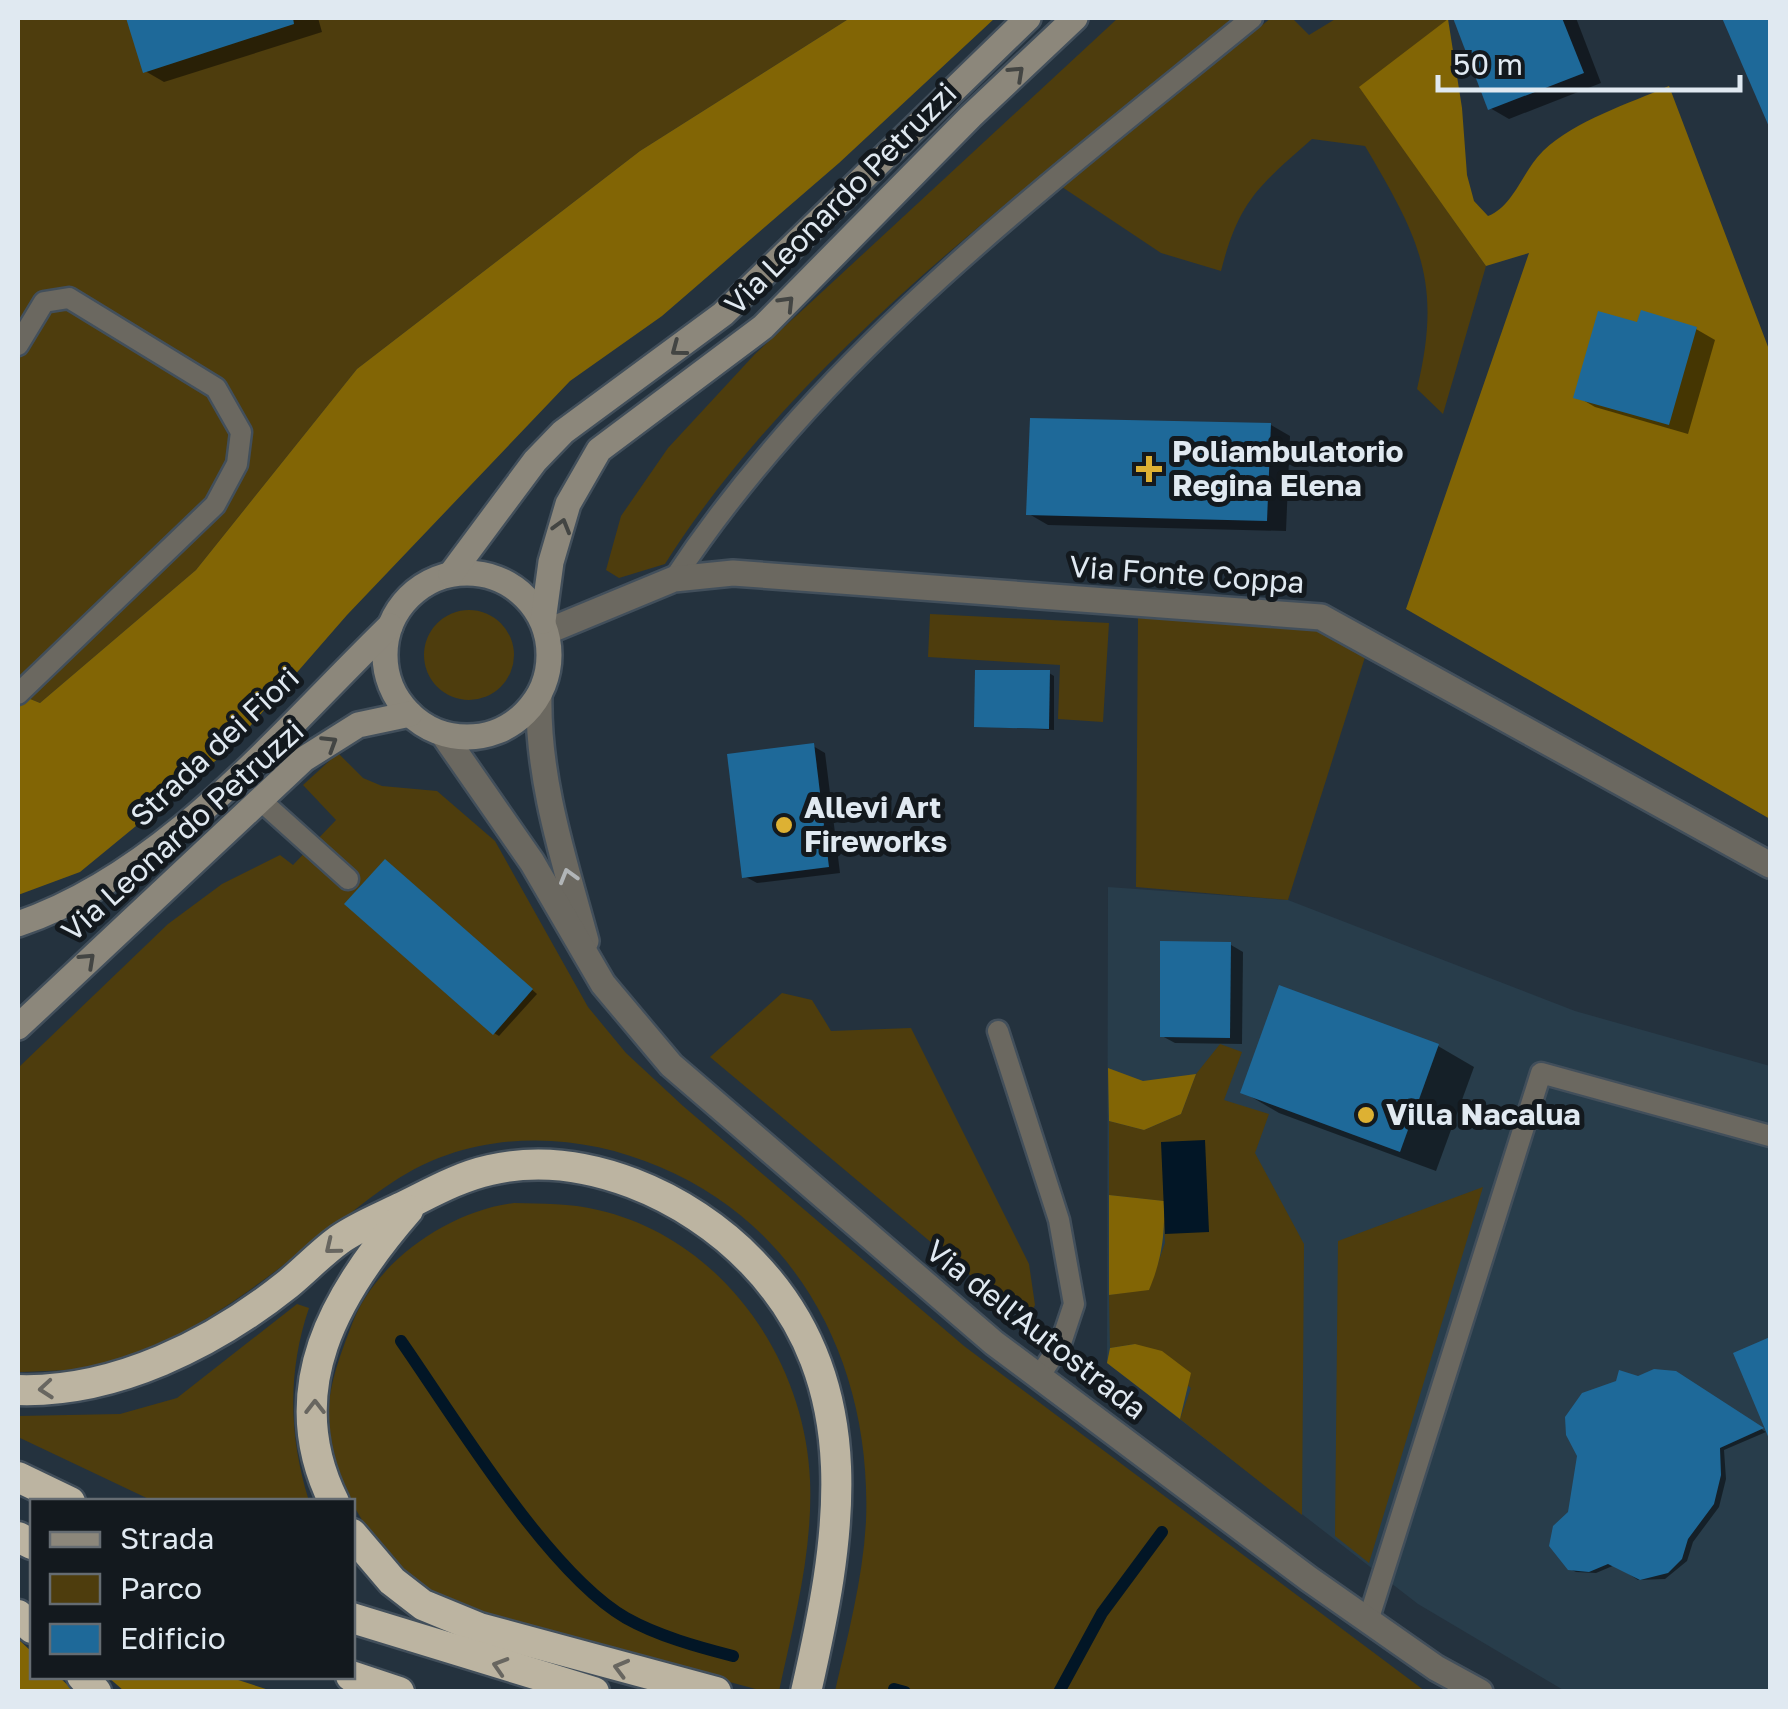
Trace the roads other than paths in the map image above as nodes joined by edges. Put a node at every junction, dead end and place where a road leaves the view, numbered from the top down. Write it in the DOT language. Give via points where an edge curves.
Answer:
graph roads {
  1 [pos="1028,18"];
  2 [pos="1075,18"];
  3 [pos="1252,18"];
  4 [pos="18,345"];
  5 [pos="451,574"];
  6 [pos="674,579"];
  7 [pos="390,626"];
  8 [pos="545,626"];
  9 [pos="18,694"];
  10 [pos="539,695"];
  11 [pos="410,714"];
  12 [pos="443,734"];
  13 [pos="259,799"];
  14 [pos="1770,864"];
  15 [pos="348,879"];
  16 [pos="18,924"];
  17 [pos="594,970"];
  18 [pos="18,1027"];
  19 [pos="998,1031"];
  20 [pos="1770,1136"];
  21 [pos="416,1200"];
  22 [pos="1039,1377"];
  23 [pos="18,1390"];
  24 [pos="18,1477"];
  25 [pos="64,1499"];
  26 [pos="333,1499"];
  27 [pos="355,1537"];
  28 [pos="355,1619"];
  29 [pos="1368,1621"];
  30 [pos="355,1677"];
  31 [pos="399,1692"];
  32 [pos="594,1692"];
  33 [pos="716,1692"];
  34 [pos="806,1692"];
  35 [pos="1480,1692"];
  1 -- 5 [label="main road, Via Leonardo Petruzzi, one-way" via="724,314 563,432"];
  8 -- 2 [label="main road, Via Leonardo Petruzzi, one-way" via="551,562 568,504 599,450 763,327"];
  3 -- 6 [label="lane" via="940,274 720,510"];
  4 -- 9 [label="lane" via="44,302 68,298 216,388 241,432 238,464 215,505"];
  5 -- 7 [label="main road" via="425,584"];
  5 -- 8 [label="main road" via="505,581 528,598"];
  6 -- 8 [label="street, Via Fonte Coppa"];
  6 -- 14 [label="street, Via Fonte Coppa" via="769,574 1321,618"];
  7 -- 11 [label="main road" via="387,673"];
  7 -- 16 [label="main road, Strada dei Fiori" via="174,833 92,891"];
  8 -- 10 [label="main road" via="550,653"];
  10 -- 12 [label="main road" via="526,713 488,735"];
  17 -- 10 [label="street, Via dell'Autostrada, one-way" via="552,818 538,735"];
  11 -- 12 [label="main road"];
  13 -- 11 [label="main road, Via Leonardo Petruzzi, one-way" via="304,758 358,725"];
  12 -- 17 [label="street, Via dell'Autostrada" via="532,862"];
  13 -- 15 [label="lane"];
  18 -- 13 [label="main road, Via Leonardo Petruzzi, one-way"];
  17 -- 22 [label="street, Via dell'Autostrada" via="671,1065"];
  19 -- 22 [label="lane" via="1059,1220 1074,1304 1061,1343"];
  20 -- 29 [label="lane" via="1541,1073"];
  21 -- 23 [label="highway, one-way" via="342,1238 244,1315 150,1366 44,1391"];
  26 -- 21 [label="highway, one-way" via="316,1440 321,1350 331,1316 366,1258"];
  21 -- 34 [label="highway" via="470,1175 510,1166 602,1174 700,1218 749,1258 797,1318 825,1390 837,1485 836,1538"];
  22 -- 29 [label="street, Via dell'Autostrada"];
  24 -- 25 [label="highway"];
  33 -- 27 [label="highway, one-way" via="479,1628 392,1580"];
  32 -- 28 [label="highway, one-way"];
  29 -- 35 [label="street, Via dell'Autostrada"];
  30 -- 31 [label="highway"];
}
